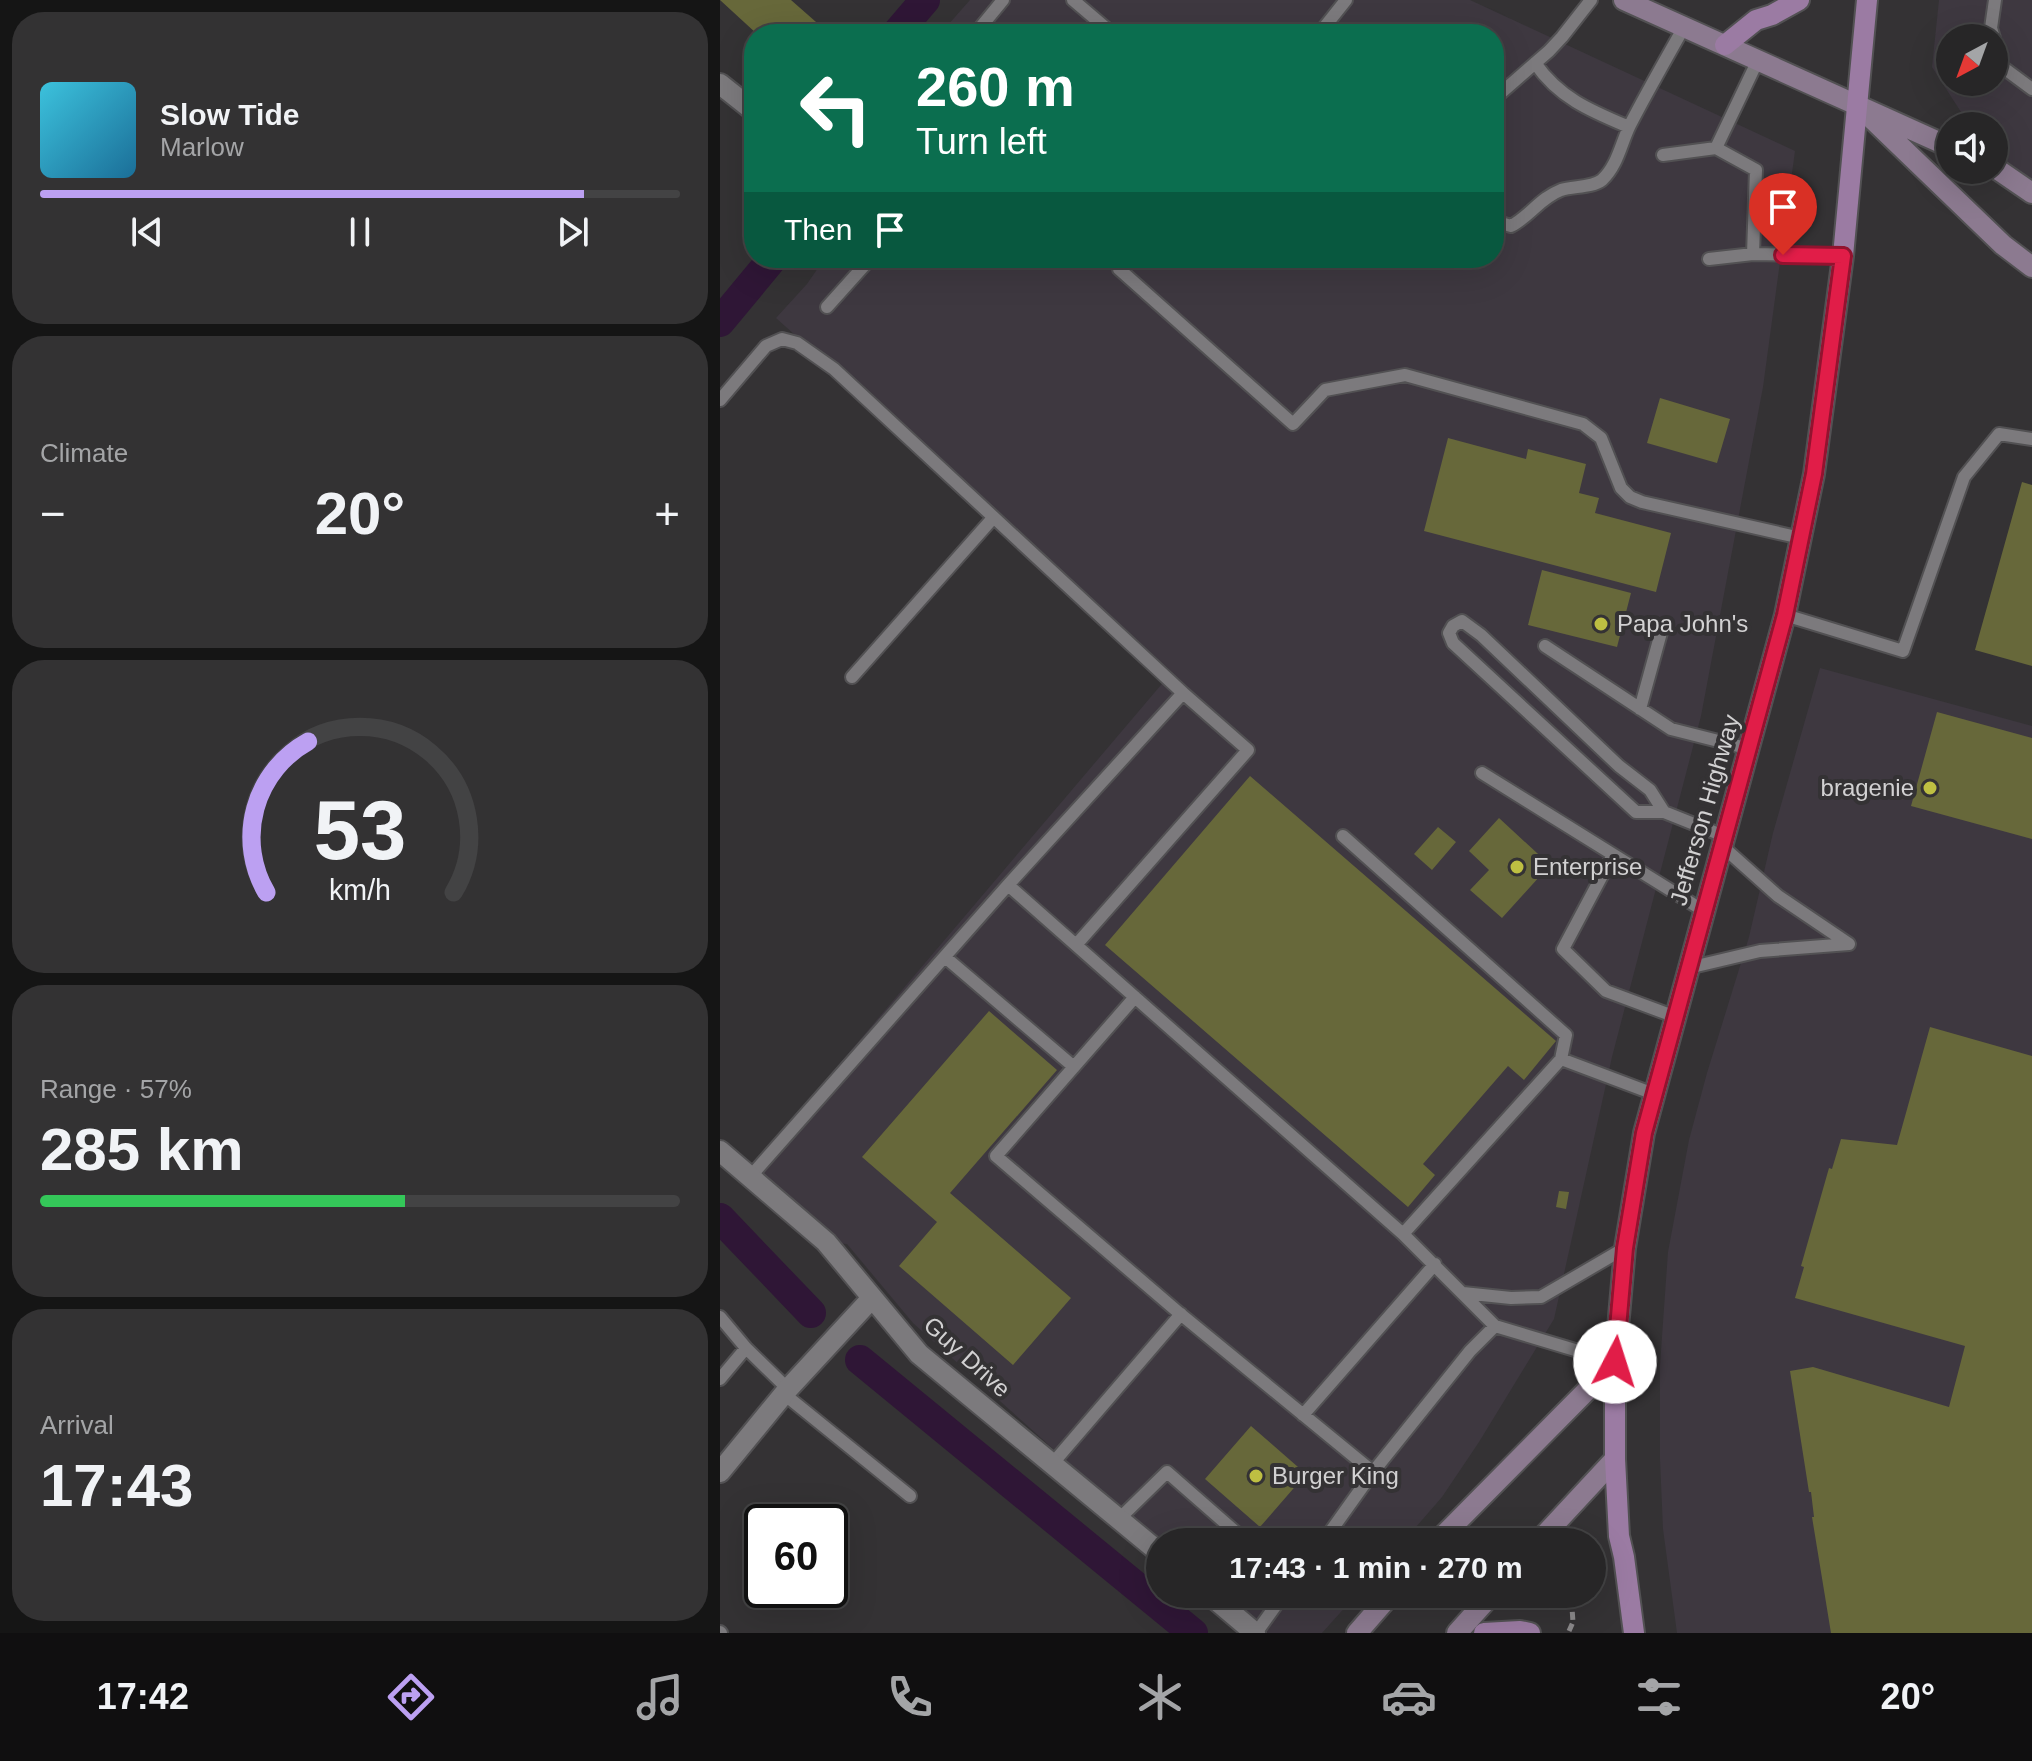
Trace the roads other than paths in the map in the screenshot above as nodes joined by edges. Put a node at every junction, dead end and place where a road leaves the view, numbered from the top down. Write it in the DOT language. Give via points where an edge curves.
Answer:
graph roads {
  1 [pos="1003,0"];
  2 [pos="1073,0"];
  3 [pos="1346,0"];
  4 [pos="1591,0"];
  5 [pos="1624,0"];
  6 [pos="1799,0"];
  7 [pos="1867,0"];
  8 [pos="1995,0"];
  9 [pos="984,24"];
  10 [pos="1101,24"];
  11 [pos="1327,24"];
  12 [pos="1992,24"];
  13 [pos="1684,27"];
  14 [pos="1725,45"];
  15 [pos="1758,60"];
  16 [pos="1535,63"];
  17 [pos="2008,71"];
  18 [pos="720,84"];
  19 [pos="2032,89"];
  20 [pos="1504,90"];
  21 [pos="744,103"];
  22 [pos="1858,105"];
  23 [pos="1629,127"];
  24 [pos="1936,141"];
  25 [pos="1716,148"];
  26 [pos="1663,155"];
  27 [pos="2008,177"];
  28 [pos="2032,193"];
  29 [pos="1504,224"];
  30 [pos="1753,254"];
  31 [pos="1843,256"];
  32 [pos="1709,259"];
  33 [pos="2032,267"];
  34 [pos="862,268"];
  35 [pos="1120,268"];
  36 [pos="827,307"];
  37 [pos="720,400"];
  38 [pos="2032,439"];
  39 [pos="993,518"];
  40 [pos="1801,538"];
  41 [pos="1785,615"];
  42 [pos="1662,629"];
  43 [pos="1545,646"];
  44 [pos="852,677"];
  45 [pos="1183,693"];
  46 [pos="1640,709"];
  47 [pos="1750,749"];
  48 [pos="1482,773"];
  49 [pos="1664,812"];
  50 [pos="1343,836"];
  51 [pos="1723,841"];
  52 [pos="1613,855"];
  53 [pos="1008,885"];
  54 [pos="1704,911"];
  55 [pos="1076,945"];
  56 [pos="945,957"];
  57 [pos="1688,968"];
  58 [pos="1135,997"];
  59 [pos="1676,1017"];
  60 [pos="1561,1059"];
  61 [pos="1074,1067"];
  62 [pos="1654,1094"];
  63 [pos="720,1151"];
  64 [pos="750,1177"];
  65 [pos="1403,1234"];
  66 [pos="1625,1248"];
  67 [pos="1435,1264"];
  68 [pos="1463,1293"];
  69 [pos="872,1298"];
  70 [pos="1181,1314"];
  71 [pos="720,1317"];
  72 [pos="1495,1326"];
  73 [pos="746,1348"];
  74 [pos="1615,1362"];
  75 [pos="720,1379"];
  76 [pos="786,1391"];
  77 [pos="1303,1415"];
  78 [pos="1615,1459"];
  79 [pos="1053,1463"];
  80 [pos="720,1472"];
  81 [pos="1373,1472"];
  82 [pos="910,1496"];
  83 [pos="1119,1519"];
  84 [pos="1231,1528"];
  85 [pos="1333,1528"];
  86 [pos="1451,1528"];
  87 [pos="1551,1528"];
  88 [pos="1146,1541"];
  89 [pos="1226,1608"];
  90 [pos="1274,1608"];
  91 [pos="1379,1608"];
  92 [pos="1479,1608"];
  93 [pos="1255,1633"];
  94 [pos="1357,1633"];
  95 [pos="1457,1633"];
  96 [pos="1484,1633"];
  97 [pos="1530,1633"];
  98 [pos="1634,1633"];
  1 -- 9 [label="lane"];
  2 -- 10 [label="lane"];
  3 -- 11 [label="lane"];
  4 -- 16 [label="lane"];
  5 -- 13 [label="main road"];
  6 -- 14 [label="main road" via="1756,20"];
  7 -- 22 [label="main road, Jefferson Highway"];
  8 -- 12 [label="lane"];
  13 -- 14 [label="main road"];
  13 -- 23 [label="lane"];
  14 -- 15 [label="main road"];
  15 -- 22 [label="main road"];
  15 -- 25 [label="lane"];
  16 -- 20 [label="lane"];
  16 -- 23 [label="lane" via="1546,79 1584,109"];
  17 -- 19 [label="lane"];
  18 -- 21 [label="street"];
  22 -- 24 [label="main road"];
  22 -- 31 [label="main road, Jefferson Highway"];
  22 -- 33 [label="main road"];
  23 -- 29 [label="lane" via="1618,158 1599,183 1559,191 1520,222"];
  25 -- 26 [label="lane"];
  25 -- 30 [label="lane" via="1756,170"];
  27 -- 28 [label="main road"];
  30 -- 31 [label="lane"];
  30 -- 32 [label="lane"];
  31 -- 40 [label="main road, Jefferson Highway"];
  34 -- 36 [label="lane"];
  35 -- 40 [label="lane" via="1293,424 1325,390 1405,375 1583,424 1601,438 1621,488 1642,502"];
  37 -- 39 [label="lane" via="766,346 782,339 797,343 834,369"];
  38 -- 41 [label="lane" via="1999,434 1964,477 1903,651"];
  39 -- 44 [label="lane"];
  39 -- 45 [label="lane"];
  40 -- 41 [label="main road, Jefferson Highway"];
  41 -- 47 [label="main road, Jefferson Highway"];
  42 -- 46 [label="lane"];
  43 -- 46 [label="lane"];
  45 -- 53 [label="lane"];
  45 -- 55 [label="lane" via="1248,750"];
  46 -- 47 [label="lane" via="1671,729"];
  47 -- 51 [label="main road, Jefferson Highway"];
  48 -- 52 [label="lane"];
  49 -- 49 [label="lane" via="1650,790 1481,635 1462,621 1453,626 1453,643 1636,812"];
  49 -- 51 [label="lane"];
  50 -- 60 [label="lane" via="1566,1035"];
  51 -- 54 [label="main road, Jefferson Highway"];
  51 -- 57 [label="lane" via="1778,896 1849,944 1760,951"];
  52 -- 54 [label="lane"];
  52 -- 59 [label="lane" via="1563,949 1606,991"];
  53 -- 55 [label="lane"];
  53 -- 56 [label="lane"];
  54 -- 57 [label="main road, Jefferson Highway"];
  55 -- 58 [label="lane"];
  56 -- 61 [label="lane"];
  56 -- 64 [label="lane"];
  57 -- 59 [label="main road, Jefferson Highway"];
  58 -- 61 [label="lane"];
  58 -- 65 [label="lane"];
  59 -- 62 [label="main road, Jefferson Highway"];
  60 -- 62 [label="lane"];
  60 -- 65 [label="lane"];
  61 -- 70 [label="lane" via="996,1156"];
  62 -- 66 [label="main road, Jefferson Highway"];
  63 -- 64 [label="street, Guy Drive"];
  64 -- 69 [label="street, Guy Drive" via="826,1242"];
  65 -- 67 [label="lane"];
  66 -- 68 [label="lane" via="1541,1297"];
  66 -- 74 [label="main road, Jefferson Highway"];
  67 -- 68 [label="lane"];
  67 -- 77 [label="lane"];
  68 -- 72 [label="lane"];
  69 -- 76 [label="street"];
  69 -- 79 [label="street, Guy Drive" via="919,1354"];
  70 -- 77 [label="lane"];
  70 -- 79 [label="lane"];
  71 -- 73 [label="lane"];
  72 -- 74 [label="lane"];
  72 -- 81 [label="lane"];
  73 -- 75 [label="lane"];
  73 -- 76 [label="lane"];
  74 -- 78 [label="main road, Jefferson Highway"];
  74 -- 86 [label="main road"];
  76 -- 80 [label="street"];
  76 -- 82 [label="lane"];
  77 -- 81 [label="lane"];
  78 -- 87 [label="main road"];
  78 -- 98 [label="main road, Jefferson Highway" via="1619,1536"];
  79 -- 83 [label="street, Guy Drive"];
  81 -- 85 [label="lane"];
  83 -- 84 [label="lane" via="1167,1472"];
  83 -- 88 [label="street, Guy Drive"];
  89 -- 93 [label="street"];
  90 -- 93 [label="lane"];
  91 -- 94 [label="main road"];
  92 -- 95 [label="main road"];
  96 -- 97 [label="main road"];
}
